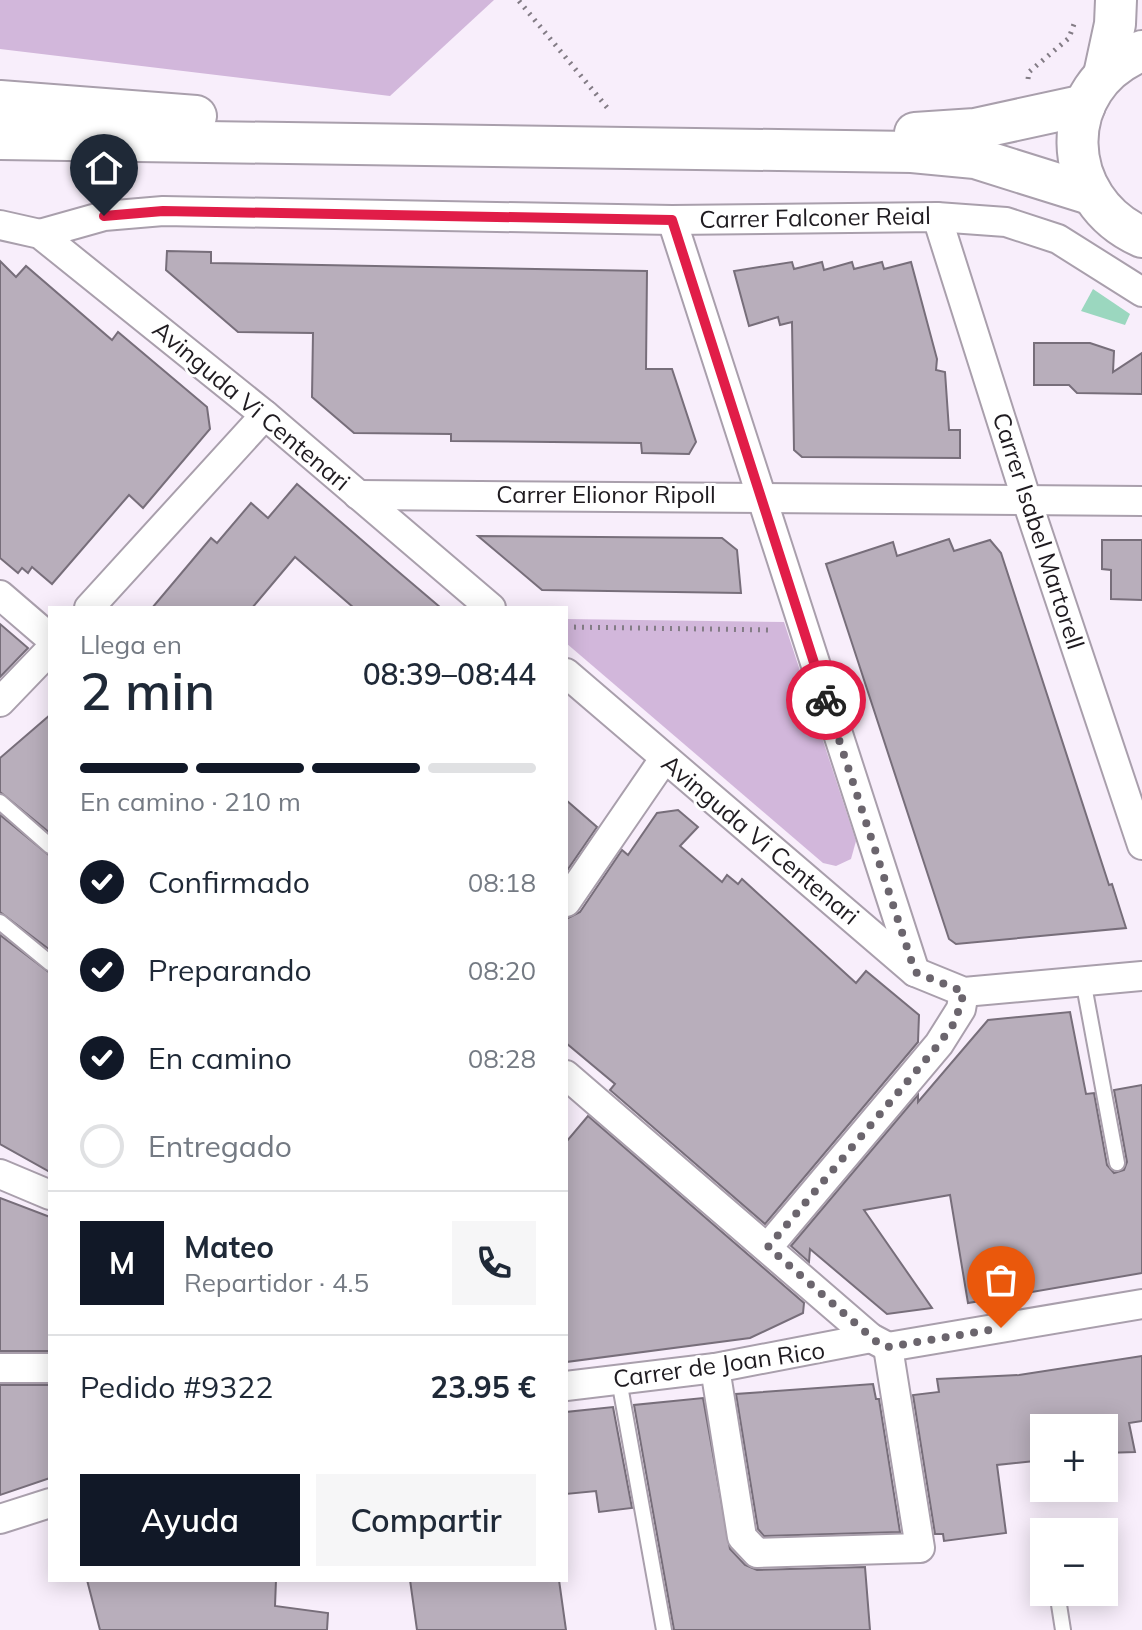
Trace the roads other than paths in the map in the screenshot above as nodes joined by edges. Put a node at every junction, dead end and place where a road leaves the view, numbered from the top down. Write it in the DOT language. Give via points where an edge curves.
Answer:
graph roads {
  1 [pos="1116,0"];
  2 [pos="1142,51"];
  3 [pos="1094,90"];
  4 [pos="0,101"];
  5 [pos="0,139"];
  6 [pos="1090,194"];
  7 [pos="937,217"];
  8 [pos="672,220"];
  9 [pos="0,225"];
  10 [pos="40,234"];
  11 [pos="1141,238"];
  12 [pos="1142,292"];
  13 [pos="265,415"];
  14 [pos="358,495"];
  15 [pos="759,496"];
  16 [pos="1027,501"];
  17 [pos="1142,501"];
  18 [pos="0,595"];
  19 [pos="91,606"];
  20 [pos="489,606"];
  21 [pos="48,636"];
  22 [pos="48,652"];
  23 [pos="568,675"];
  24 [pos="0,702"];
  25 [pos="664,759"];
  26 [pos="0,802"];
  27 [pos="48,844"];
  28 [pos="1142,845"];
  29 [pos="568,899"];
  30 [pos="0,922"];
  31 [pos="48,961"];
  32 [pos="915,972"];
  33 [pos="1142,976"];
  34 [pos="1083,980"];
  35 [pos="964,992"];
  36 [pos="568,1077"];
  37 [pos="1117,1163"];
  38 [pos="0,1174"];
  39 [pos="48,1194"];
  40 [pos="768,1247"];
  41 [pos="1142,1304"];
  42 [pos="879,1342"];
  43 [pos="0,1368"];
  44 [pos="48,1368"];
  45 [pos="715,1368"];
  46 [pos="619,1380"];
  47 [pos="568,1386"];
  48 [pos="48,1504"];
  49 [pos="0,1519"];
  50 [pos="1059,1606"];
  51 [pos="664,1630"];
  52 [pos="1063,1630"];
  1 -- 3 [label="main road" via="1115,24"];
  2 -- 3 [label="main road"];
  3 -- 4 [label="main road" via="1031,117 975,129 918,133 611,131 164,115"];
  3 -- 6 [label="main road" via="1077,150"];
  5 -- 6 [label="main road" via="912,152 975,158"];
  6 -- 11 [label="main road" via="1111,220"];
  7 -- 8 [label="street, Carrer Falconer Reial"];
  7 -- 12 [label="street, Carrer Falconer Reial" via="1028,227 1085,253"];
  7 -- 16 [label="street, Carrer Isabel Martorell"];
  8 -- 10 [label="street, Carrer Falconer Reial" via="163,211 104,216"];
  8 -- 15 [label="street"];
  9 -- 10 [label="street, Avinguda Vi Centenari"];
  10 -- 13 [label="street, Avinguda Vi Centenari"];
  13 -- 14 [label="street, Avinguda Vi Centenari"];
  13 -- 19 [label="street"];
  14 -- 15 [label="street, Carrer Elionor Ripoll"];
  14 -- 20 [label="street, Avinguda Vi Centenari"];
  15 -- 16 [label="street, Carrer Elionor Ripoll"];
  15 -- 32 [label="street"];
  16 -- 17 [label="street, Carrer Elionor Ripoll"];
  16 -- 28 [label="street, Carrer Isabel Martorell"];
  18 -- 21 [label="street"];
  22 -- 24 [label="street"];
  23 -- 25 [label="street, Avinguda Vi Centenari"];
  25 -- 29 [label="street"];
  25 -- 32 [label="street, Avinguda Vi Centenari"];
  26 -- 27 [label="lane"];
  30 -- 31 [label="lane"];
  32 -- 35 [label="street, Avinguda Vi Centenari"];
  33 -- 34 [label="street"];
  34 -- 35 [label="street"];
  34 -- 37 [label="lane"];
  35 -- 40 [label="street" via="955,1022 939,1044"];
  36 -- 40 [label="street"];
  38 -- 39 [label="street"];
  40 -- 42 [label="street"];
  41 -- 42 [label="street, Carrer de Joan Rico"];
  42 -- 45 [label="street, Carrer de Joan Rico"];
  42 -- 45 [label="street" via="920,1548 757,1553 748,1547 742,1537"];
  43 -- 44 [label="street"];
  45 -- 46 [label="street, Carrer de Joan Rico"];
  46 -- 47 [label="street, Carrer de Joan Rico"];
  46 -- 51 [label="lane"];
  48 -- 49 [label="street"];
  50 -- 52 [label="lane"];
}
